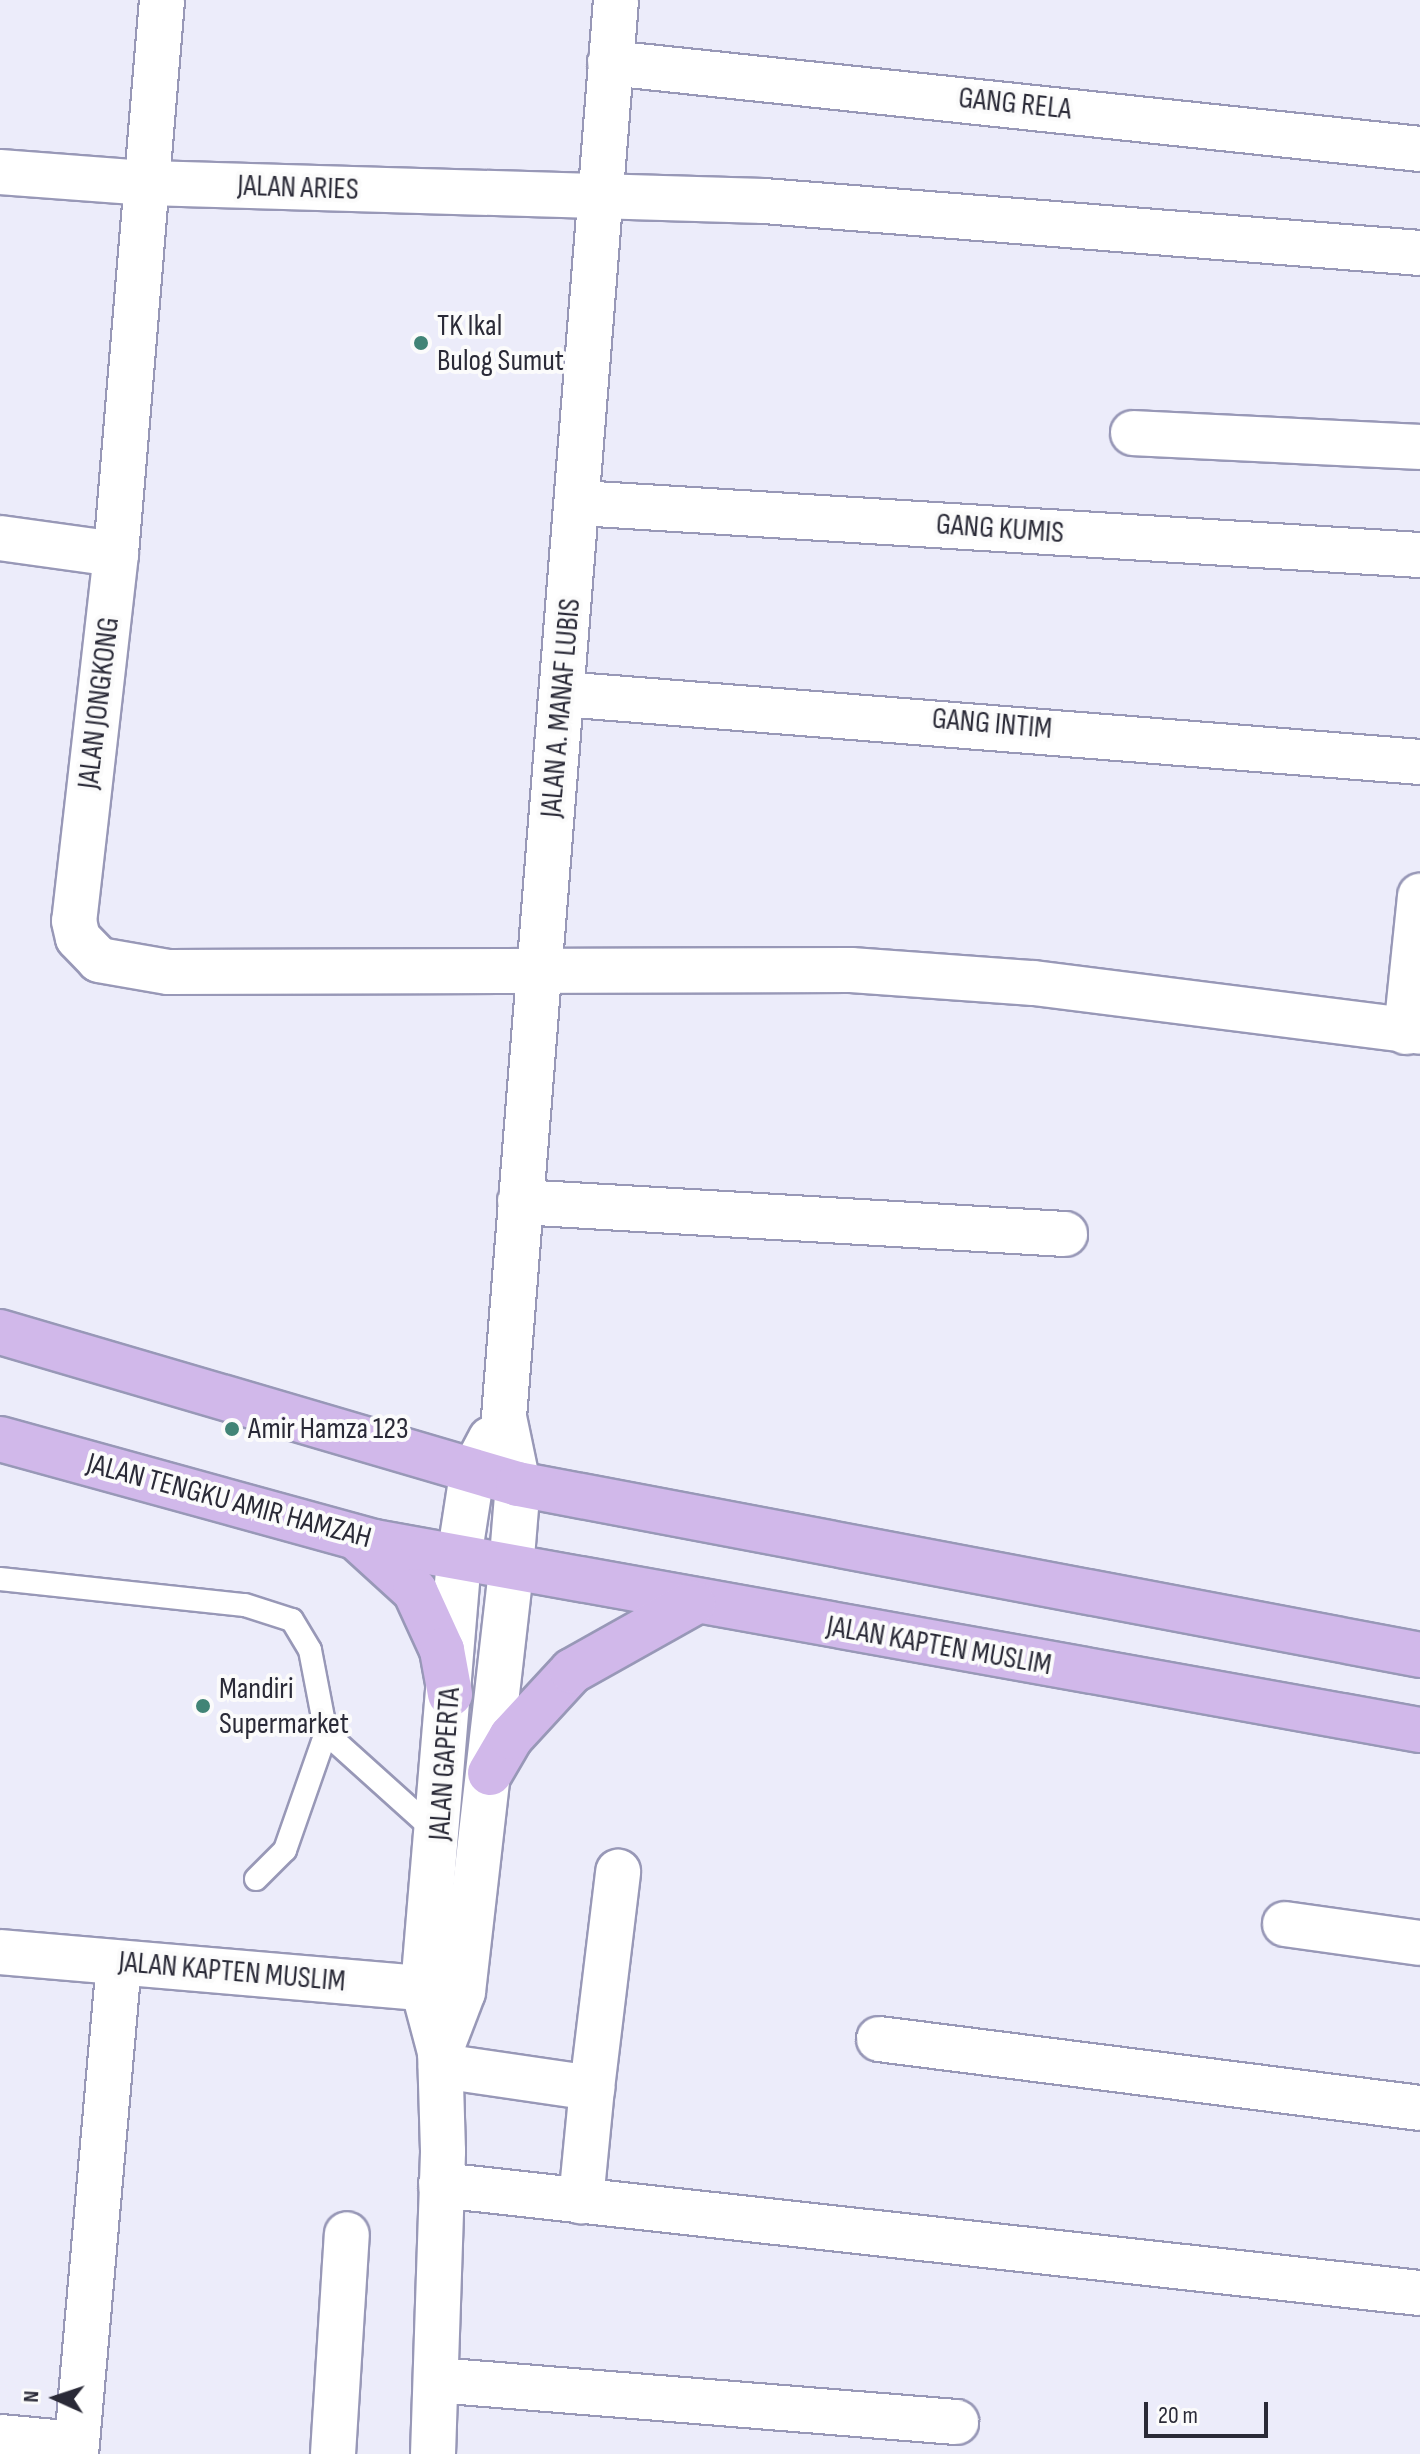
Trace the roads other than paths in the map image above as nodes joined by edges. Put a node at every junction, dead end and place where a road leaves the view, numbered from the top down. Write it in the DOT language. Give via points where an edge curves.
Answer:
graph roads {
  1 [pos="162,0"];
  2 [pos="616,0"];
  3 [pos="610,63"];
  4 [pos="1420,149"];
  5 [pos="0,172"];
  6 [pos="148,183"];
  7 [pos="596,197"];
  8 [pos="1420,253"];
  9 [pos="1133,433"];
  10 [pos="1420,447"];
  11 [pos="579,503"];
  12 [pos="0,538"];
  13 [pos="116,554"];
  14 [pos="1420,555"];
  15 [pos="562,694"];
  16 [pos="1420,762"];
  17 [pos="1420,896"];
  18 [pos="538,971"];
  19 [pos="1413,1032"];
  20 [pos="520,1202"];
  21 [pos="1065,1234"];
  22 [pos="0,1332"];
  23 [pos="504,1417"];
  24 [pos="0,1439"];
  25 [pos="472,1474"];
  26 [pos="518,1484"];
  27 [pos="354,1536"];
  28 [pos="459,1558"];
  29 [pos="511,1569"];
  30 [pos="0,1579"];
  31 [pos="693,1603"];
  32 [pos="1420,1655"];
  33 [pos="450,1694"];
  34 [pos="1420,1730"];
  35 [pos="326,1733"];
  36 [pos="490,1773"];
  37 [pos="440,1836"];
  38 [pos="618,1872"];
  39 [pos="256,1879"];
  40 [pos="1285,1924"];
  41 [pos="1420,1943"];
  42 [pos="0,1952"];
  43 [pos="119,1963"];
  44 [pos="443,1990"];
  45 [pos="879,2039"];
  46 [pos="440,2059"];
  47 [pos="592,2088"];
  48 [pos="1420,2108"];
  49 [pos="441,2185"];
  50 [pos="581,2201"];
  51 [pos="347,2234"];
  52 [pos="1420,2293"];
  53 [pos="436,2380"];
  54 [pos="956,2422"];
  55 [pos="0,2437"];
  56 [pos="76,2449"];
  57 [pos="333,2454"];
  58 [pos="433,2454"];
  1 -- 6 [label="street, JALAN JONGKONG"];
  2 -- 3 [label="street, JALAN A. MANAF LUBIS"];
  3 -- 4 [label="street, GANG RELA"];
  3 -- 7 [label="street, JALAN A. MANAF LUBIS"];
  5 -- 6 [label="street, JALAN ARIES"];
  6 -- 7 [label="street, JALAN ARIES"];
  6 -- 13 [label="street, JALAN JONGKONG"];
  7 -- 8 [label="street, JALAN ARIES" via="764,201"];
  7 -- 11 [label="street, JALAN A. MANAF LUBIS"];
  9 -- 10 [label="street"];
  11 -- 14 [label="street, GANG KUMIS"];
  11 -- 15 [label="street, JALAN A. MANAF LUBIS"];
  12 -- 13 [label="street"];
  13 -- 18 [label="street, JALAN JONGKONG" via="74,921 78,938 99,960 168,972"];
  15 -- 16 [label="street, GANG INTIM"];
  15 -- 18 [label="street, JALAN A. MANAF LUBIS"];
  17 -- 19 [label="street"];
  18 -- 19 [label="street, JALAN JONGKONG" via="851,970 1034,983"];
  18 -- 20 [label="street, JALAN A. MANAF LUBIS"];
  20 -- 21 [label="street"];
  20 -- 23 [label="street, JALAN A. MANAF LUBIS"];
  22 -- 25 [label="main road"];
  23 -- 25 [label="street, JALAN A. MANAF LUBIS"];
  23 -- 26 [label="street, JALAN A. MANAF LUBIS"];
  24 -- 27 [label="main road, JALAN TENGKU AMIR HAMZAH"];
  25 -- 26 [label="main road"];
  25 -- 28 [label="street, JALAN GAPERTA"];
  26 -- 29 [label="street, JALAN GAPERTA"];
  26 -- 32 [label="main road"];
  27 -- 28 [label="main road, JALAN TENGKU AMIR HAMZAH"];
  27 -- 33 [label="main road" via="415,1591 442,1650"];
  28 -- 29 [label="main road, JALAN KAPTEN MUSLIM"];
  28 -- 33 [label="street, JALAN GAPERTA"];
  29 -- 31 [label="main road, JALAN KAPTEN MUSLIM"];
  29 -- 36 [label="street, JALAN GAPERTA"];
  30 -- 35 [label="lane" via="272,1610 292,1620 310,1650"];
  31 -- 34 [label="main road, JALAN KAPTEN MUSLIM"];
  31 -- 36 [label="main road" via="572,1671 519,1726"];
  33 -- 37 [label="street, JALAN GAPERTA"];
  35 -- 37 [label="lane"];
  35 -- 39 [label="lane" via="285,1850"];
  36 -- 44 [label="street, JALAN GAPERTA"];
  37 -- 44 [label="street, JALAN GAPERTA"];
  38 -- 47 [label="street"];
  40 -- 41 [label="street"];
  42 -- 43 [label="street, JALAN KAPTEN MUSLIM"];
  43 -- 44 [label="street, JALAN KAPTEN MUSLIM"];
  43 -- 56 [label="street"];
  44 -- 46 [label="street, JALAN GAPERTA"];
  45 -- 48 [label="street"];
  46 -- 47 [label="street"];
  46 -- 49 [label="street, JALAN GAPERTA"];
  47 -- 50 [label="street"];
  49 -- 50 [label="street"];
  49 -- 53 [label="street, JALAN GAPERTA"];
  50 -- 52 [label="street"];
  51 -- 57 [label="street"];
  53 -- 54 [label="street"];
  53 -- 58 [label="street, JALAN GAPERTA"];
  55 -- 56 [label="street"];
}
